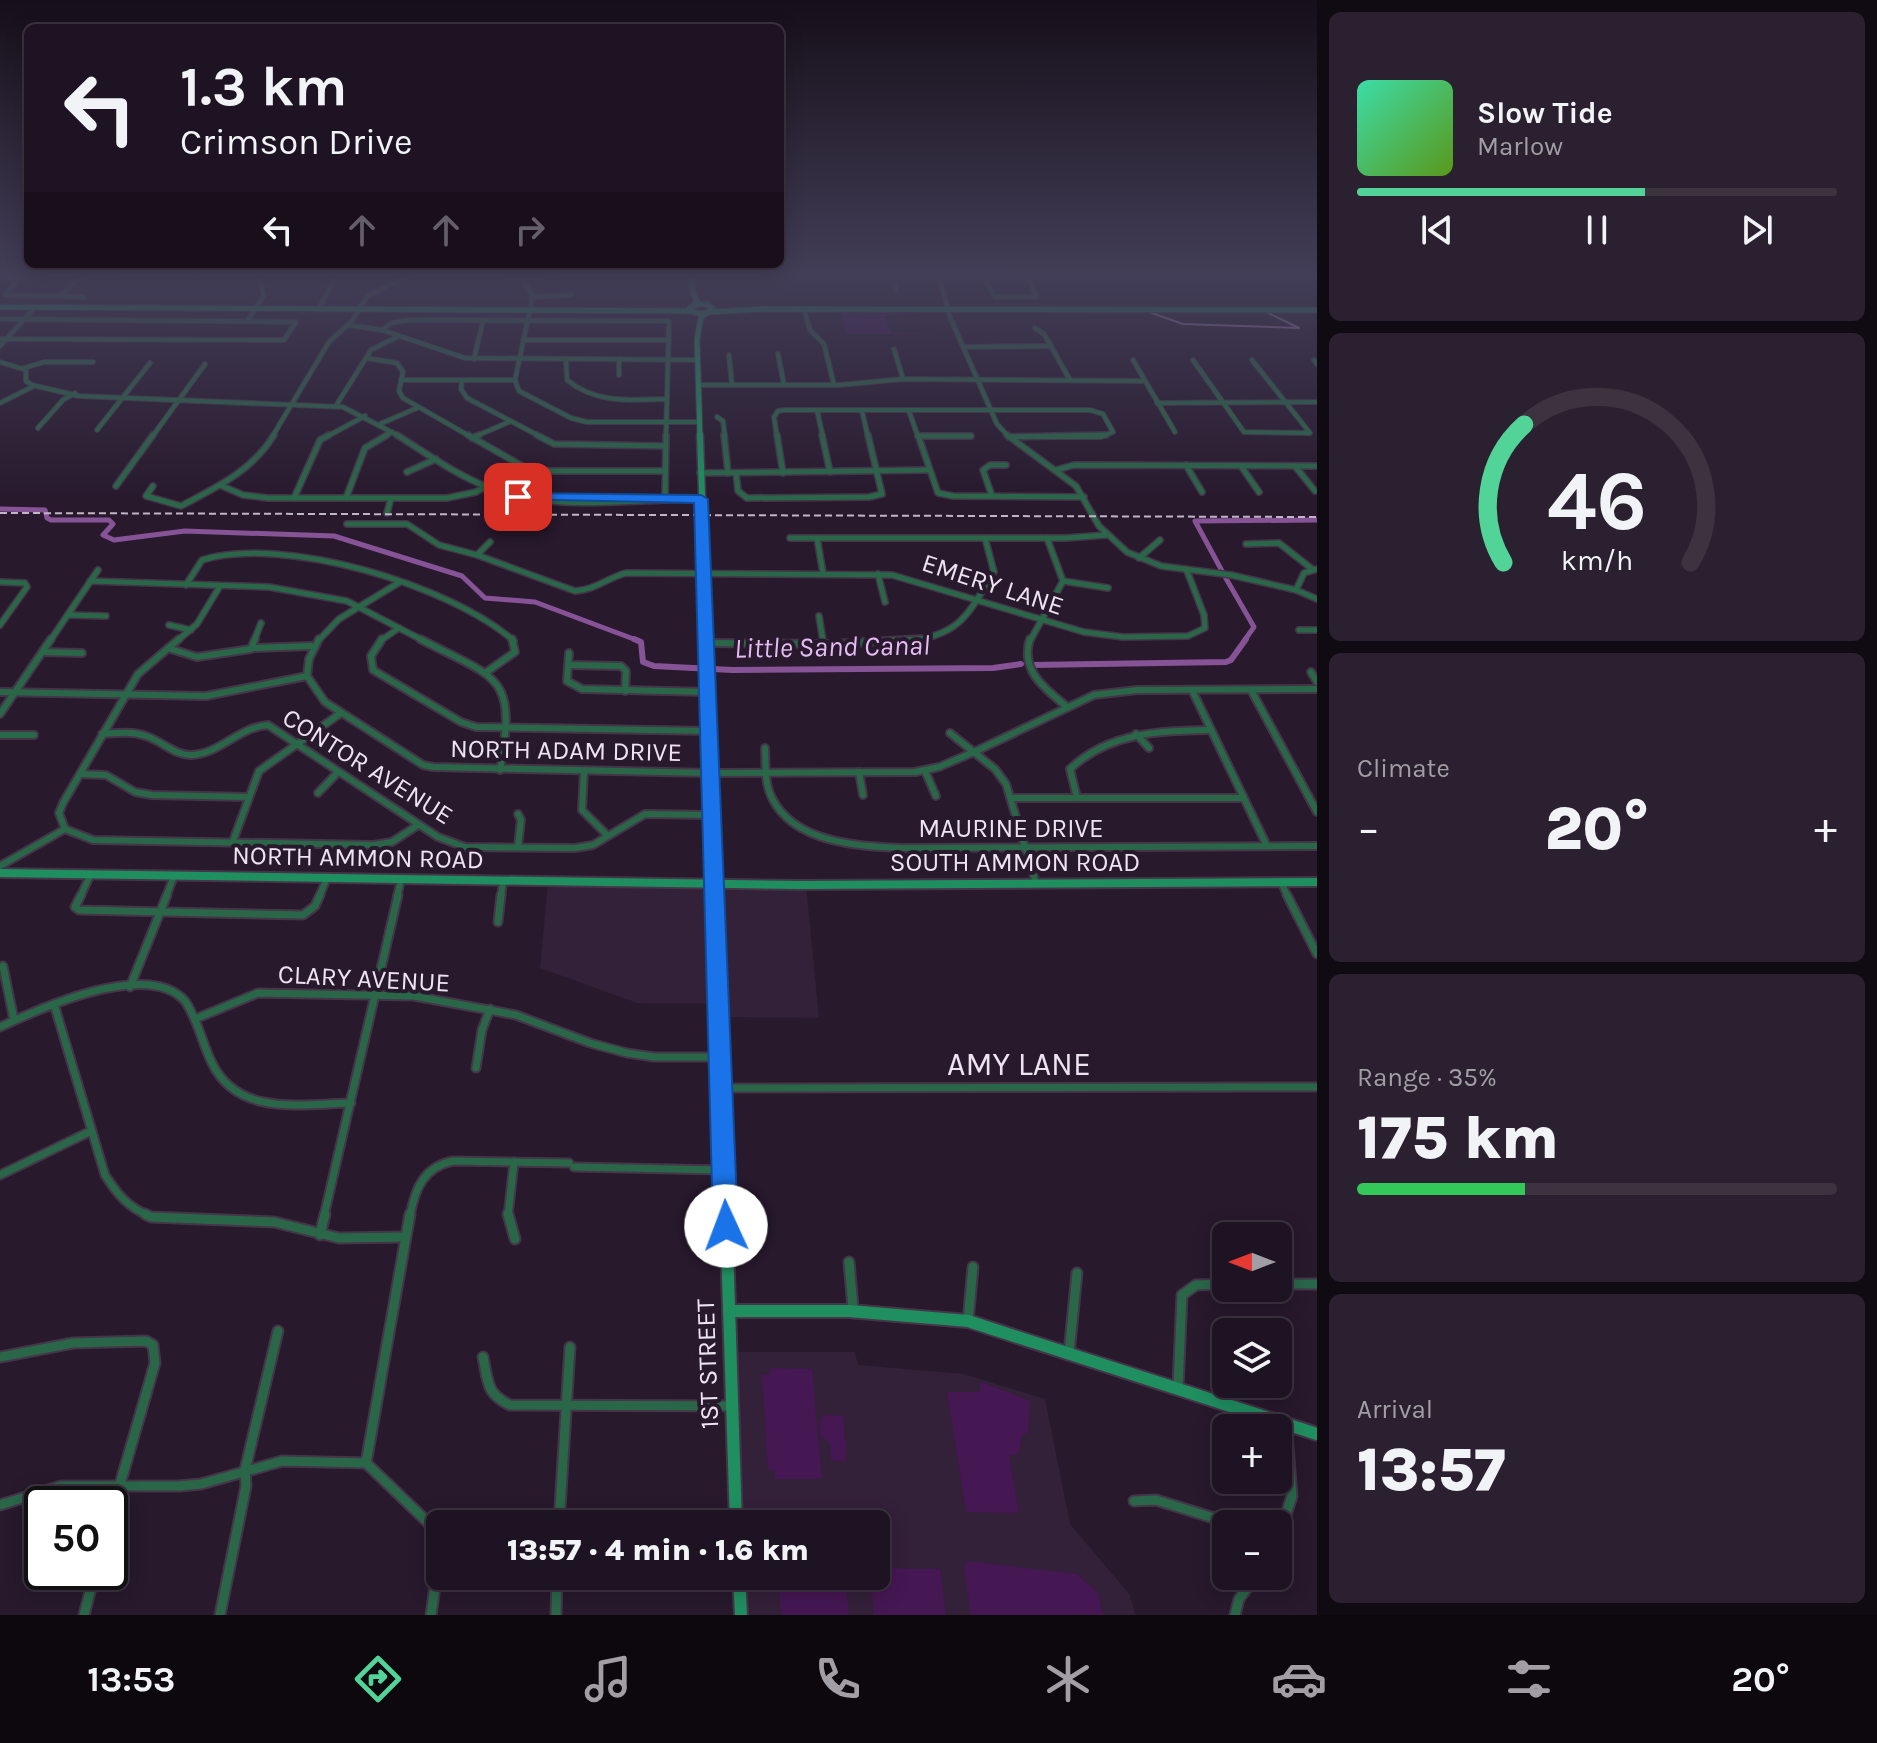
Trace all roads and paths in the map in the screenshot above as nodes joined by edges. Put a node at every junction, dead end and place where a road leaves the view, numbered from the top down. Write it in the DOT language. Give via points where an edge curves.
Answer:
graph roads {
  1 [pos="325,348"];
  2 [pos="374,348"];
  3 [pos="431,348"];
  4 [pos="477,348"];
  5 [pos="521,348"];
  6 [pos="669,348"];
  7 [pos="697,348"];
  8 [pos="825,348"];
  9 [pos="964,348"];
  10 [pos="1052,348"];
  11 [pos="894,349"];
  12 [pos="778,354"];
  13 [pos="729,355"];
  14 [pos="366,358"];
  15 [pos="474,359"];
  16 [pos="566,359"];
  17 [pos="619,359"];
  18 [pos="519,360"];
  19 [pos="668,360"];
  20 [pos="697,360"];
  21 [pos="1133,360"];
  22 [pos="1193,360"];
  23 [pos="1252,360"];
  24 [pos="0,362"];
  25 [pos="93,362"];
  26 [pos="150,363"];
  27 [pos="205,364"];
  28 [pos="24,368"];
  29 [pos="619,375"];
  30 [pos="903,379"];
  31 [pos="401,380"];
  32 [pos="462,380"];
  33 [pos="515,380"];
  34 [pos="976,380"];
  35 [pos="1070,380"];
  36 [pos="1142,381"];
  37 [pos="698,385"];
  38 [pos="732,385"];
  39 [pos="784,385"];
  40 [pos="834,385"];
  41 [pos="33,387"];
  42 [pos="75,393"];
  43 [pos="123,398"];
  44 [pos="178,399"];
  45 [pos="667,399"];
  46 [pos="1222,402"];
  47 [pos="1286,402"];
  48 [pos="1317,402"];
  49 [pos="0,403"];
  50 [pos="293,403"];
  51 [pos="1157,403"];
  52 [pos="336,405"];
  53 [pos="417,408"];
  54 [pos="817,410"];
  55 [pos="862,411"];
  56 [pos="909,411"];
  57 [pos="989,411"];
  58 [pos="365,416"];
  59 [pos="717,417"];
  60 [pos="509,422"];
  61 [pos="667,422"];
  62 [pos="699,422"];
  63 [pos="380,424"];
  64 [pos="38,428"];
  65 [pos="97,430"];
  66 [pos="392,432"];
  67 [pos="1175,432"];
  68 [pos="918,436"];
  69 [pos="971,436"];
  70 [pos="1009,437"];
  71 [pos="472,438"];
  72 [pos="666,446"];
  73 [pos="436,459"];
  74 [pos="1006,465"];
  75 [pos="1186,465"];
  76 [pos="521,466"];
  77 [pos="1241,466"];
  78 [pos="1295,466"];
  79 [pos="1317,466"];
  80 [pos="877,470"];
  81 [pos="928,470"];
  82 [pos="1056,470"];
  83 [pos="665,471"];
  84 [pos="407,472"];
  85 [pos="830,472"];
  86 [pos="700,473"];
  87 [pos="728,473"];
  88 [pos="736,473"];
  89 [pos="783,473"];
  90 [pos="220,485"];
  91 [pos="116,486"];
  92 [pos="153,486"];
  93 [pos="487,487"];
  94 [pos="1315,491"];
  95 [pos="1202,492"];
  96 [pos="1259,492"];
  97 [pos="992,496"];
  98 [pos="1084,497"];
  99 [pos="294,498"];
  100 [pos="346,498"];
  101 [pos="391,498"];
  102 [pos="665,499"];
  103 [pos="701,499"];
  104 [pos="387,513"];
  105 [pos="347,524"];
  106 [pos="1106,535"];
  107 [pos="790,538"];
  108 [pos="817,538"];
  109 [pos="985,538"];
  110 [pos="1047,538"];
  111 [pos="1160,540"];
  112 [pos="490,542"];
  113 [pos="1246,544"];
  114 [pos="477,555"];
  115 [pos="1139,558"];
  116 [pos="1315,569"];
  117 [pos="98,570"];
  118 [pos="1187,571"];
  119 [pos="823,573"];
  120 [pos="878,574"];
  121 [pos="704,575"];
  122 [pos="90,581"];
  123 [pos="1063,581"];
  124 [pos="0,582"];
  125 [pos="400,582"];
  126 [pos="186,585"];
  127 [pos="220,586"];
  128 [pos="1108,588"];
  129 [pos="1296,590"];
  130 [pos="582,592"];
  131 [pos="596,597"];
  132 [pos="977,599"];
  133 [pos="1317,599"];
  134 [pos="885,602"];
  135 [pos="361,606"];
  136 [pos="0,612"];
  137 [pos="9,612"];
  138 [pos="68,615"];
  139 [pos="106,616"];
  140 [pos="819,616"];
  141 [pos="1040,620"];
  142 [pos="261,623"];
  143 [pos="0,625"];
  144 [pos="169,625"];
  145 [pos="399,627"];
  146 [pos="191,630"];
  147 [pos="1299,630"];
  148 [pos="1317,630"];
  149 [pos="823,642"];
  150 [pos="706,643"];
  151 [pos="311,646"];
  152 [pos="253,648"];
  153 [pos="171,649"];
  154 [pos="43,652"];
  155 [pos="82,653"];
  156 [pos="569,653"];
  157 [pos="568,665"];
  158 [pos="1311,672"];
  159 [pos="485,673"];
  160 [pos="307,676"];
  161 [pos="1317,682"];
  162 [pos="1317,689"];
  163 [pos="1192,690"];
  164 [pos="1251,690"];
  165 [pos="15,691"];
  166 [pos="625,691"];
  167 [pos="0,692"];
  168 [pos="708,692"];
  169 [pos="123,695"];
  170 [pos="1066,706"];
  171 [pos="341,713"];
  172 [pos="0,714"];
  173 [pos="507,729"];
  174 [pos="1211,730"];
  175 [pos="709,731"];
  176 [pos="950,733"];
  177 [pos="102,734"];
  178 [pos="1136,734"];
  179 [pos="0,735"];
  180 [pos="34,735"];
  181 [pos="296,744"];
  182 [pos="765,748"];
  183 [pos="1149,748"];
  184 [pos="974,752"];
  185 [pos="500,770"];
  186 [pos="584,771"];
  187 [pos="925,771"];
  188 [pos="338,772"];
  189 [pos="859,772"];
  190 [pos="710,773"];
  191 [pos="767,773"];
  192 [pos="80,774"];
  193 [pos="318,793"];
  194 [pos="863,795"];
  195 [pos="936,796"];
  196 [pos="249,797"];
  197 [pos="1011,798"];
  198 [pos="1077,798"];
  199 [pos="1243,798"];
  200 [pos="1317,812"];
  201 [pos="518,814"];
  202 [pos="712,815"];
  203 [pos="418,825"];
  204 [pos="65,829"];
  205 [pos="607,835"];
  206 [pos="233,841"];
  207 [pos="518,846"];
  208 [pos="1267,846"];
  209 [pos="1317,846"];
  210 [pos="1025,847"];
  211 [pos="0,866"];
  212 [pos="0,873"];
  213 [pos="91,874"];
  214 [pos="174,876"];
  215 [pos="327,878"];
  216 [pos="401,880"];
  217 [pos="503,882"];
  218 [pos="1281,882"];
  219 [pos="1317,882"];
  220 [pos="1036,883"];
  221 [pos="714,885"];
  222 [pos="159,912"];
  223 [pos="498,922"];
  224 [pos="1317,954"];
  225 [pos="3,966"];
  226 [pos="130,987"];
  227 [pos="376,994"];
  228 [pos="54,1004"];
  229 [pos="490,1009"];
  230 [pos="195,1019"];
  231 [pos="14,1020"];
  232 [pos="0,1027"];
  233 [pos="720,1057"];
  234 [pos="476,1068"];
  235 [pos="1317,1087"];
  236 [pos="721,1088"];
  237 [pos="351,1103"];
  238 [pos="91,1131"];
  239 [pos="514,1162"];
  240 [pos="723,1170"];
  241 [pos="0,1175"];
  242 [pos="320,1235"];
  243 [pos="404,1237"];
  244 [pos="515,1239"];
  245 [pos="849,1262"];
  246 [pos="973,1267"];
  247 [pos="1077,1273"];
  248 [pos="1212,1284"];
  249 [pos="1292,1284"];
  250 [pos="1317,1284"];
  251 [pos="853,1308"];
  252 [pos="729,1311"];
  253 [pos="968,1321"];
  254 [pos="278,1331"];
  255 [pos="570,1347"];
  256 [pos="1069,1353"];
  257 [pos="0,1357"];
  258 [pos="483,1357"];
  259 [pos="1178,1387"];
  260 [pos="566,1403"];
  261 [pos="732,1406"];
  262 [pos="1257,1414"];
  263 [pos="1292,1426"];
  264 [pos="1317,1434"];
  265 [pos="366,1463"];
  266 [pos="245,1470"];
  267 [pos="119,1485"];
  268 [pos="1134,1501"];
  269 [pos="0,1505"];
  270 [pos="560,1510"];
  271 [pos="736,1510"];
  272 [pos="1212,1517"];
  273 [pos="426,1521"];
  274 [pos="90,1590"];
  275 [pos="435,1590"];
  276 [pos="557,1590"];
  277 [pos="740,1590"];
  278 [pos="1246,1590"];
  279 [pos="84,1615"];
  280 [pos="220,1615"];
  281 [pos="431,1615"];
  282 [pos="556,1615"];
  283 [pos="741,1615"];
  284 [pos="1235,1615"];
  1 -- 50 [label="street"];
  2 -- 14 [label="street"];
  3 -- 15 [label="street"];
  4 -- 15 [label="street"];
  5 -- 18 [label="street"];
  6 -- 19 [label="street"];
  7 -- 20 [label="main road, 1ST STREET"];
  8 -- 40 [label="street"];
  9 -- 34 [label="street"];
  10 -- 35 [label="street"];
  11 -- 30 [label="street"];
  12 -- 39 [label="street"];
  13 -- 38 [label="street"];
  14 -- 31 [label="street" via="397,363 403,369"];
  14 -- 52 [label="street"];
  15 -- 18 [label="street"];
  16 -- 17 [label="street"];
  16 -- 18 [label="street"];
  16 -- 45 [label="street" via="567,380 590,395"];
  17 -- 19 [label="street"];
  17 -- 29 [label="street"];
  18 -- 33 [label="street"];
  19 -- 20 [label="street"];
  19 -- 45 [label="street"];
  20 -- 37 [label="main road, 1ST STREET"];
  21 -- 36 [label="street"];
  22 -- 46 [label="street"];
  23 -- 47 [label="street"];
  24 -- 28 [label="street"];
  25 -- 28 [label="street" via="44,362"];
  26 -- 43 [label="street"];
  27 -- 44 [label="street"];
  28 -- 41 [label="street"];
  30 -- 34 [label="street"];
  30 -- 40 [label="street"];
  31 -- 32 [label="street"];
  31 -- 53 [label="street" via="401,395"];
  32 -- 33 [label="street"];
  32 -- 60 [label="street" via="467,398"];
  33 -- 61 [label="street" via="519,391 579,420"];
  34 -- 35 [label="street"];
  34 -- 57 [label="street"];
  35 -- 36 [label="street"];
  36 -- 51 [label="street"];
  37 -- 38 [label="street"];
  37 -- 62 [label="main road, 1ST STREET"];
  38 -- 39 [label="street"];
  39 -- 40 [label="street"];
  41 -- 42 [label="street"];
  41 -- 49 [label="street"];
  42 -- 43 [label="street"];
  42 -- 64 [label="street"];
  43 -- 44 [label="street"];
  43 -- 65 [label="street"];
  44 -- 50 [label="street"];
  44 -- 91 [label="street"];
  45 -- 61 [label="street"];
  46 -- 47 [label="street"];
  46 -- 47 [label="street" via="1248,434 1308,434"];
  46 -- 51 [label="street"];
  47 -- 48 [label="street"];
  50 -- 52 [label="street"];
  50 -- 90 [label="street" via="258,459"];
  51 -- 67 [label="street"];
  52 -- 58 [label="street"];
  53 -- 63 [label="street"];
  53 -- 71 [label="street"];
  54 -- 55 [label="street"];
  54 -- 85 [label="street"];
  54 -- 89 [label="street" via="778,411 774,417"];
  55 -- 56 [label="street"];
  55 -- 80 [label="street"];
  56 -- 57 [label="street"];
  56 -- 68 [label="street"];
  57 -- 70 [label="street"];
  57 -- 70 [label="street" via="1090,410 1106,416 1112,427 1112,434 1095,437"];
  58 -- 63 [label="street"];
  58 -- 99 [label="street" via="320,440"];
  59 -- 87 [label="street" via="723,421"];
  60 -- 71 [label="street"];
  60 -- 72 [label="street" via="560,445"];
  61 -- 62 [label="street"];
  61 -- 72 [label="street"];
  62 -- 86 [label="main road, 1ST STREET"];
  63 -- 66 [label="street"];
  66 -- 73 [label="street"];
  66 -- 100 [label="street" via="365,448"];
  68 -- 69 [label="street"];
  68 -- 81 [label="street"];
  70 -- 82 [label="street"];
  71 -- 76 [label="street"];
  72 -- 83 [label="street"];
  73 -- 84 [label="street"];
  73 -- 93 [label="street"];
  74 -- 97 [label="street" via="983,470"];
  75 -- 77 [label="street"];
  75 -- 82 [label="street" via="1074,465"];
  75 -- 95 [label="street"];
  76 -- 83 [label="street" via="549,471"];
  76 -- 93 [label="street"];
  77 -- 78 [label="street"];
  77 -- 96 [label="street"];
  78 -- 79 [label="street"];
  78 -- 94 [label="street"];
  80 -- 81 [label="street"];
  80 -- 85 [label="street"];
  80 -- 88 [label="street" via="882,494 869,497 747,498 738,491"];
  81 -- 97 [label="street" via="938,493"];
  82 -- 98 [label="street"];
  83 -- 102 [label="street"];
  85 -- 89 [label="street"];
  86 -- 87 [label="street"];
  86 -- 103 [label="main road, 1ST STREET"];
  87 -- 88 [label="street"];
  88 -- 89 [label="street"];
  90 -- 92 [label="street" via="181,506 146,496"];
  90 -- 99 [label="street" via="252,497"];
  93 -- 101 [label="street" via="457,498"];
  93 -- 102 [label="street" via="537,499"];
  97 -- 98 [label="street"];
  98 -- 106 [label="street"];
  99 -- 100 [label="street"];
  100 -- 101 [label="street"];
  101 -- 104 [label="street"];
  102 -- 103 [label="street"];
  103 -- 121 [label="main road, 1ST STREET"];
  105 -- 114 [label="street" via="407,524 439,545"];
  106 -- 110 [label="street"];
  106 -- 115 [label="street"];
  107 -- 108 [label="street"];
  108 -- 109 [label="street"];
  108 -- 119 [label="street"];
  109 -- 110 [label="street"];
  109 -- 132 [label="street" via="994,572"];
  110 -- 123 [label="street"];
  111 -- 115 [label="street"];
  112 -- 114 [label="street"];
  113 -- 116 [label="street" via="1279,543"];
  114 -- 130 [label="street" via="513,574"];
  115 -- 118 [label="street"];
  116 -- 129 [label="street" via="1304,573"];
  117 -- 122 [label="street"];
  118 -- 129 [label="street"];
  118 -- 141 [label="street, EMERY LANE" via="1207,623 1195,634 1104,635"];
  119 -- 120 [label="street, EMERY LANE"];
  119 -- 121 [label="street, EMERY LANE"];
  120 -- 132 [label="street, EMERY LANE" via="903,576"];
  120 -- 134 [label="street"];
  121 -- 130 [label="street, EMERY LANE" via="620,574"];
  121 -- 150 [label="main road, 1ST STREET"];
  122 -- 126 [label="street"];
  122 -- 138 [label="street"];
  123 -- 128 [label="street"];
  123 -- 141 [label="street"];
  124 -- 137 [label="street" via="27,587"];
  125 -- 126 [label="street" via="315,558 223,556 202,560"];
  125 -- 135 [label="street"];
  125 -- 159 [label="street" via="512,639 515,652"];
  126 -- 127 [label="street"];
  127 -- 135 [label="street" via="284,589"];
  127 -- 146 [label="street"];
  129 -- 133 [label="street"];
  130 -- 131 [label="street"];
  132 -- 141 [label="street, EMERY LANE"];
  132 -- 149 [label="street" via="943,636 909,642"];
  135 -- 145 [label="street"];
  135 -- 151 [label="street"];
  136 -- 137 [label="street"];
  137 -- 143 [label="street"];
  138 -- 139 [label="street"];
  138 -- 154 [label="street"];
  140 -- 149 [label="street"];
  141 -- 170 [label="street" via="1025,649 1026,660 1035,679"];
  142 -- 152 [label="street"];
  144 -- 146 [label="street"];
  145 -- 159 [label="street"];
  145 -- 173 [label="street" via="371,652 376,673 468,726"];
  146 -- 153 [label="street"];
  147 -- 148 [label="street"];
  149 -- 150 [label="street"];
  150 -- 168 [label="main road, 1ST STREET"];
  151 -- 152 [label="street"];
  151 -- 160 [label="street"];
  152 -- 153 [label="street" via="202,657"];
  153 -- 169 [label="street" via="138,674"];
  154 -- 155 [label="street"];
  154 -- 165 [label="street"];
  156 -- 157 [label="street"];
  157 -- 166 [label="street" via="567,681 572,685"];
  157 -- 166 [label="street" via="621,666 626,671"];
  158 -- 161 [label="street"];
  159 -- 173 [label="street" via="507,693"];
  160 -- 169 [label="street" via="203,700"];
  160 -- 171 [label="street, NORTH ADAM DRIVE" via="325,702"];
  162 -- 164 [label="street"];
  163 -- 164 [label="street"];
  163 -- 170 [label="street" via="1117,691"];
  163 -- 174 [label="street"];
  164 -- 200 [label="street"];
  165 -- 167 [label="street"];
  165 -- 169 [label="street"];
  165 -- 172 [label="street"];
  166 -- 168 [label="street"];
  168 -- 175 [label="main road, 1ST STREET"];
  169 -- 177 [label="street"];
  170 -- 184 [label="street"];
  171 -- 181 [label="street"];
  171 -- 185 [label="street, NORTH ADAM DRIVE" via="423,765 460,772"];
  173 -- 175 [label="street"];
  173 -- 185 [label="street"];
  174 -- 178 [label="street"];
  174 -- 199 [label="street"];
  175 -- 190 [label="main road, 1ST STREET"];
  176 -- 184 [label="street"];
  177 -- 181 [label="street, CONTOR AVENUE" via="141,735 190,755 264,724"];
  177 -- 192 [label="street"];
  178 -- 183 [label="street"];
  178 -- 198 [label="street" via="1074,765 1069,775"];
  179 -- 180 [label="street"];
  181 -- 188 [label="street, CONTOR AVENUE"];
  181 -- 196 [label="street" via="264,766"];
  182 -- 191 [label="street, MAURINE DRIVE"];
  184 -- 187 [label="street"];
  184 -- 197 [label="street" via="995,769"];
  185 -- 186 [label="street, NORTH ADAM DRIVE"];
  186 -- 190 [label="street, NORTH ADAM DRIVE"];
  186 -- 205 [label="street" via="582,810"];
  187 -- 189 [label="street, NORTH ADAM DRIVE"];
  187 -- 195 [label="street"];
  188 -- 193 [label="street"];
  188 -- 203 [label="street, CONTOR AVENUE"];
  189 -- 191 [label="street, NORTH ADAM DRIVE"];
  189 -- 194 [label="street"];
  190 -- 191 [label="street, NORTH ADAM DRIVE"];
  190 -- 202 [label="main road, 1ST STREET"];
  191 -- 210 [label="street, MAURINE DRIVE" via="776,805 799,824 841,843"];
  192 -- 196 [label="street" via="106,775 135,792 152,795"];
  192 -- 204 [label="street" via="59,813"];
  196 -- 206 [label="street"];
  197 -- 198 [label="street"];
  197 -- 210 [label="street"];
  198 -- 199 [label="street"];
  199 -- 208 [label="street"];
  201 -- 207 [label="street"];
  202 -- 205 [label="street, CONTOR AVENUE" via="645,814"];
  202 -- 221 [label="main road, 1ST STREET"];
  203 -- 206 [label="street" via="392,842 374,845"];
  203 -- 207 [label="street, CONTOR AVENUE" via="465,847"];
  204 -- 206 [label="street" via="93,840"];
  204 -- 211 [label="street"];
  205 -- 207 [label="street, CONTOR AVENUE" via="585,847"];
  208 -- 209 [label="street, MAURINE DRIVE"];
  208 -- 210 [label="street, MAURINE DRIVE"];
  210 -- 220 [label="street"];
  212 -- 213 [label="main road, NORTH AMMON ROAD"];
  213 -- 214 [label="main road, NORTH AMMON ROAD"];
  213 -- 222 [label="street" via="75,907 79,910"];
  214 -- 215 [label="main road, NORTH AMMON ROAD"];
  214 -- 222 [label="street"];
  215 -- 216 [label="main road, NORTH AMMON ROAD"];
  215 -- 222 [label="street" via="315,906 303,915"];
  216 -- 217 [label="main road, NORTH AMMON ROAD"];
  216 -- 227 [label="street"];
  217 -- 221 [label="main road, NORTH AMMON ROAD"];
  217 -- 223 [label="street"];
  218 -- 219 [label="main road, SOUTH AMMON ROAD"];
  218 -- 220 [label="main road, SOUTH AMMON ROAD"];
  218 -- 224 [label="street"];
  220 -- 221 [label="main road, SOUTH AMMON ROAD"];
  221 -- 233 [label="main road, 1ST STREET"];
  222 -- 226 [label="street"];
  225 -- 231 [label="street"];
  226 -- 228 [label="street" via="86,991"];
  226 -- 230 [label="street" via="174,991"];
  227 -- 229 [label="street, CLARY AVENUE"];
  227 -- 230 [label="street, CLARY AVENUE" via="258,993"];
  227 -- 237 [label="street"];
  228 -- 231 [label="street"];
  228 -- 238 [label="street"];
  229 -- 233 [label="street, CLARY AVENUE" via="627,1053"];
  229 -- 234 [label="street"];
  230 -- 237 [label="street" via="217,1073 241,1095 272,1103"];
  231 -- 232 [label="street"];
  233 -- 236 [label="main road, 1ST STREET"];
  235 -- 236 [label="street, AMY LANE"];
  236 -- 240 [label="main road, 1ST STREET"];
  237 -- 242 [label="street"];
  238 -- 241 [label="street"];
  238 -- 242 [label="street" via="103,1171 126,1205 139,1214 274,1222"];
  239 -- 240 [label="street"];
  239 -- 243 [label="street" via="445,1162 423,1176"];
  239 -- 244 [label="street" via="508,1216"];
  240 -- 252 [label="main road, 1ST STREET"];
  242 -- 243 [label="street"];
  243 -- 265 [label="street"];
  245 -- 251 [label="street"];
  246 -- 253 [label="street"];
  247 -- 256 [label="street"];
  248 -- 259 [label="street" via="1187,1287 1182,1295"];
  249 -- 250 [label="street"];
  251 -- 252 [label="main road"];
  251 -- 253 [label="main road"];
  252 -- 261 [label="main road, 1ST STREET"];
  253 -- 256 [label="main road"];
  254 -- 266 [label="street"];
  255 -- 260 [label="street"];
  256 -- 259 [label="main road"];
  257 -- 267 [label="street" via="67,1342 153,1345 155,1363"];
  258 -- 260 [label="street" via="489,1387 503,1403"];
  259 -- 262 [label="main road"];
  260 -- 261 [label="street"];
  260 -- 270 [label="street"];
  261 -- 271 [label="main road, 1ST STREET"];
  263 -- 264 [label="main road"];
  265 -- 266 [label="street" via="282,1461"];
  265 -- 273 [label="street"];
  266 -- 267 [label="street" via="201,1484"];
  266 -- 280 [label="street"];
  267 -- 269 [label="street" via="61,1486"];
  268 -- 272 [label="street" via="1156,1500"];
  274 -- 279 [label="street"];
  275 -- 281 [label="street"];
  276 -- 282 [label="street"];
  277 -- 283 [label="main road"];
  278 -- 284 [label="street"];
}
